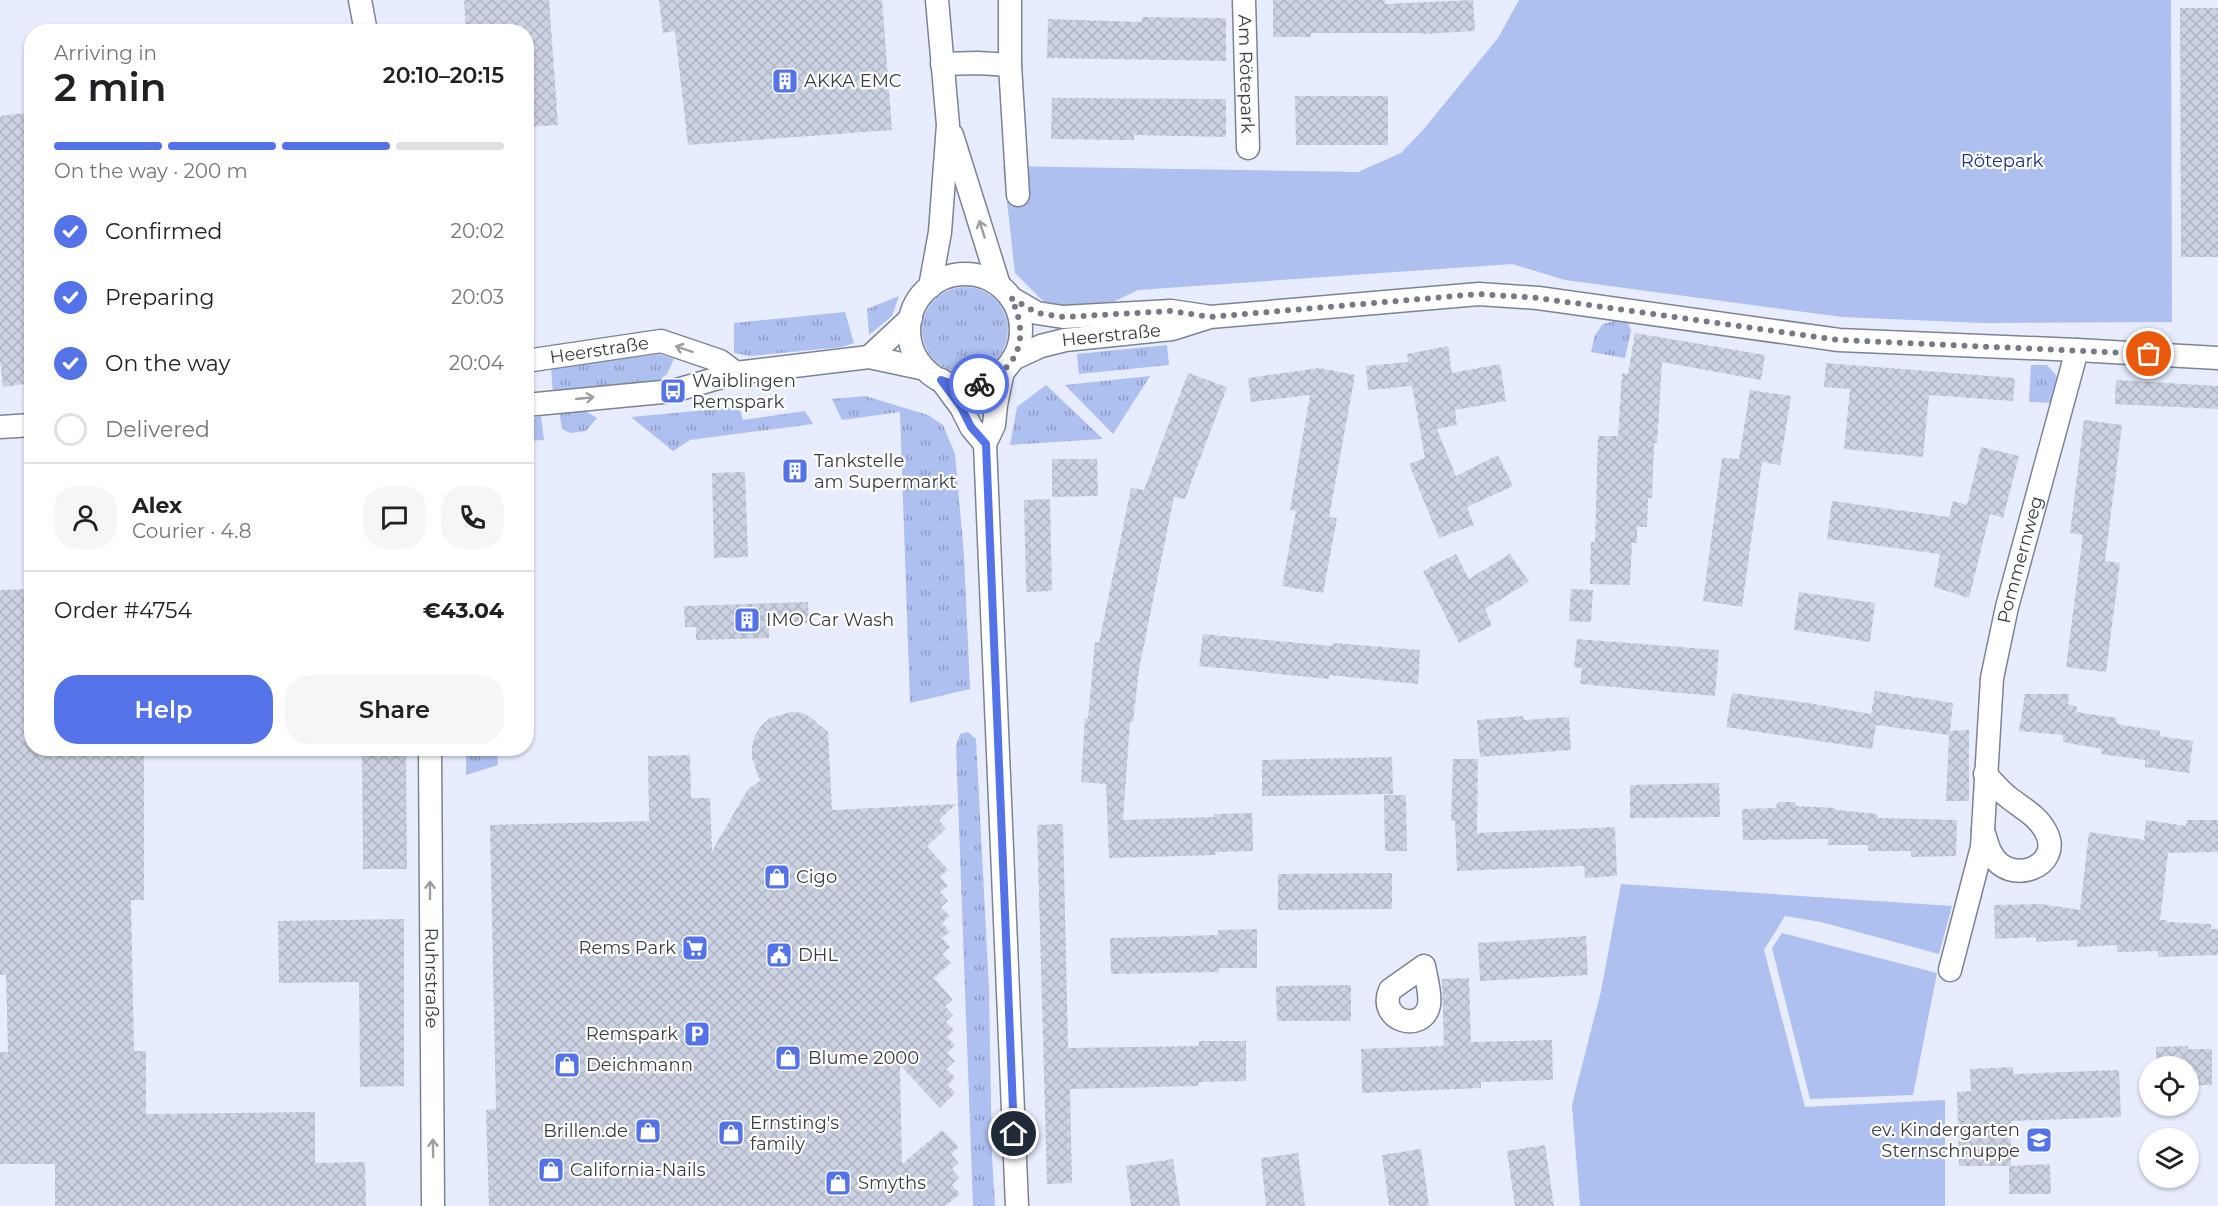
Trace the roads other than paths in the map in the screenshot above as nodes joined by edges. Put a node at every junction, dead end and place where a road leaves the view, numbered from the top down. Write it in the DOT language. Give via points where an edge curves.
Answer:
graph roads {
  1 [pos="360,0"];
  2 [pos="937,0"];
  3 [pos="1010,0"];
  4 [pos="1244,0"];
  5 [pos="364,24"];
  6 [pos="942,64"];
  7 [pos="1010,65"];
  8 [pos="948,125"];
  9 [pos="1248,148"];
  10 [pos="1018,195"];
  11 [pos="930,286"];
  12 [pos="1005,291"];
  13 [pos="1210,317"];
  14 [pos="911,318"];
  15 [pos="2077,350"];
  16 [pos="869,357"];
  17 [pos="2218,358"];
  18 [pos="534,360"];
  19 [pos="1008,365"];
  20 [pos="736,373"];
  21 [pos="933,375"];
  22 [pos="534,404"];
  23 [pos="24,426"];
  24 [pos="0,427"];
  25 [pos="986,444"];
  26 [pos="429,756"];
  27 [pos="1985,774"];
  28 [pos="1983,829"];
  29 [pos="1950,970"];
  30 [pos="433,1206"];
  31 [pos="1017,1206"];
  1 -- 5 [label="street"];
  2 -- 6 [label="street"];
  3 -- 7 [label="street"];
  4 -- 9 [label="street, Am Rötepark"];
  6 -- 7 [label="street"];
  6 -- 8 [label="street"];
  7 -- 10 [label="street"];
  8 -- 11 [label="street" via="940,232"];
  12 -- 8 [label="street, one-way"];
  11 -- 12 [label="street" via="961,274 983,277"];
  11 -- 14 [label="street"];
  12 -- 13 [label="street, Heerstraße" via="1037,313 1064,317 1171,311"];
  12 -- 19 [label="street" via="1019,314 1021,331 1019,346"];
  13 -- 15 [label="street, Heerstraße" via="1479,294 1538,298 1839,340"];
  13 -- 19 [label="street, Heerstraße" via="1172,329 1065,340 1041,346"];
  14 -- 16 [label="street"];
  14 -- 21 [label="street" via="912,348"];
  15 -- 17 [label="street, Heerstraße"];
  15 -- 27 [label="street, Pommernweg" via="2007,607 1992,678"];
  16 -- 20 [label="street"];
  16 -- 21 [label="street"];
  20 -- 18 [label="street, Heerstraße, one-way" via="720,361 661,341"];
  19 -- 21 [label="street" via="991,380 977,385 958,386"];
  19 -- 25 [label="street"];
  22 -- 20 [label="street, one-way" via="673,391"];
  21 -- 25 [label="street"];
  23 -- 24 [label="street"];
  25 -- 31 [label="street"];
  30 -- 26 [label="street, Ruhrstraße, one-way"];
  27 -- 28 [label="street, Pommernweg"];
  27 -- 28 [label="street, Pommernweg" via="2039,821 2048,835 2044,861 2032,870 2007,870 1991,853"];
  28 -- 29 [label="street, Pommernweg" via="1982,847"];
}
